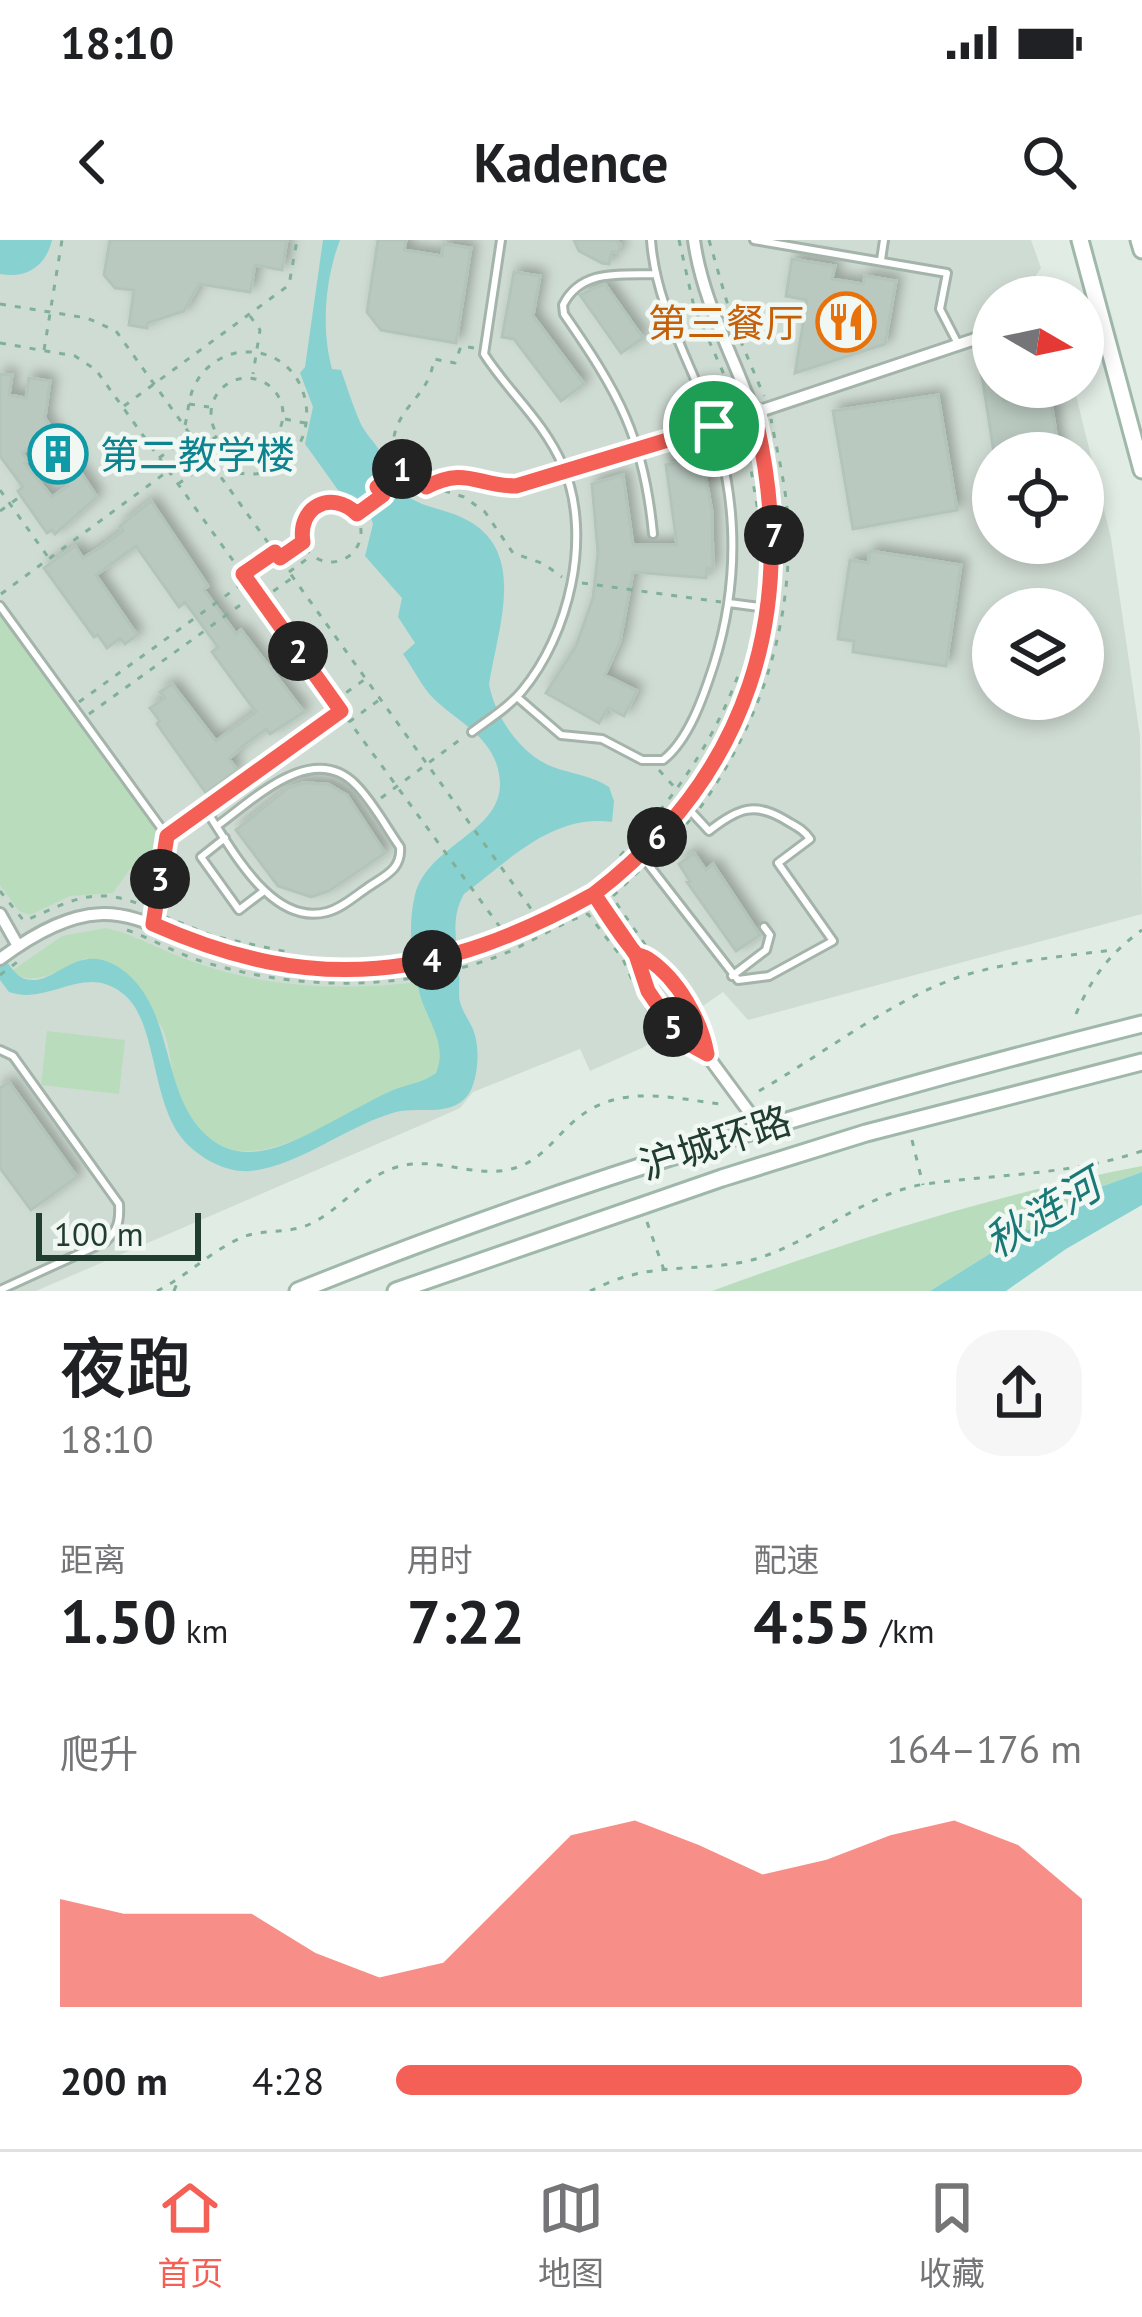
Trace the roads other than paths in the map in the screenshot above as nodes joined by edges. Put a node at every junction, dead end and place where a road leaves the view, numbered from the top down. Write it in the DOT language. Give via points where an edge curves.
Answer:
graph roads {
  1 [pos="501,240"];
  2 [pos="651,240"];
  3 [pos="694,240"];
  4 [pos="754,240"];
  5 [pos="815,240"];
  6 [pos="884,240"];
  7 [pos="1080,240"];
  8 [pos="1139,240"];
  9 [pos="813,250"];
  10 [pos="1142,250"];
  11 [pos="880,261"];
  12 [pos="654,274"];
  13 [pos="1086,276"];
  14 [pos="972,340"];
  15 [pos="958,344"];
  16 [pos="1104,344"];
  17 [pos="748,415"];
  18 [pos="714,426"];
  19 [pos="640,449"];
  20 [pos="1142,470"];
  21 [pos="566,472"];
  22 [pos="653,534"];
  23 [pos="729,604"];
  24 [pos="0,606"];
  25 [pos="769,608"];
  26 [pos="517,697"];
  27 [pos="341,711"];
  28 [pos="472,732"];
  29 [pos="686,805"];
  30 [pos="205,809"];
  31 [pos="217,826"];
  32 [pos="167,836"];
  33 [pos="226,838"];
  34 [pos="641,855"];
  35 [pos="264,891"];
  36 [pos="594,894"];
  37 [pos="0,914"];
  38 [pos="153,924"];
  39 [pos="764,928"];
  40 [pos="22,951"];
  41 [pos="636,955"];
  42 [pos="6,960"];
  43 [pos="732,976"];
  44 [pos="1142,1024"];
  45 [pos="0,1050"];
  46 [pos="707,1054"];
  47 [pos="1142,1062"];
  48 [pos="754,1129"];
  49 [pos="0,1290"];
  50 [pos="298,1291"];
  51 [pos="396,1291"];
  1 -- 21 [label="lane" via="483,348"];
  2 -- 12 [label="lane"];
  3 -- 17 [label="street"];
  4 -- 9 [label="lane"];
  5 -- 9 [label="lane"];
  6 -- 11 [label="lane"];
  7 -- 13 [label="main road"];
  8 -- 10 [label="main road"];
  9 -- 11 [label="lane"];
  11 -- 15 [label="lane" via="947,273 940,309"];
  12 -- 18 [label="lane"];
  12 -- 19 [label="lane" via="595,276 563,305"];
  14 -- 15 [label="street"];
  15 -- 17 [label="street"];
  16 -- 20 [label="main road"];
  17 -- 18 [label="lane"];
  17 -- 25 [label="street" via="772,502"];
  18 -- 19 [label="lane"];
  18 -- 23 [label="lane" via="733,526"];
  19 -- 21 [label="lane"];
  19 -- 22 [label="lane"];
  21 -- 26 [label="lane" via="574,536 567,601"];
  23 -- 25 [label="lane"];
  23 -- 26 [label="lane" via="696,710 669,756 642,760 602,739 561,735"];
  24 -- 32 [label="lane"];
  25 -- 29 [label="street" via="748,690"];
  26 -- 28 [label="lane"];
  27 -- 30 [label="lane"];
  29 -- 34 [label="street"];
  29 -- 43 [label="lane" via="709,831 757,807 810,839 778,863 833,941 769,976"];
  30 -- 31 [label="lane"];
  30 -- 32 [label="lane"];
  31 -- 33 [label="lane"];
  31 -- 35 [label="lane" via="284,777 322,769 355,783 400,847 392,871 333,911 316,914"];
  32 -- 38 [label="lane"];
  33 -- 35 [label="lane"];
  33 -- 35 [label="lane" via="201,857 226,892 239,910"];
  34 -- 36 [label="street"];
  34 -- 43 [label="lane"];
  36 -- 38 [label="street" via="491,946 344,970 224,953"];
  36 -- 41 [label="street"];
  37 -- 40 [label="street"];
  38 -- 40 [label="street" via="97,912 44,928"];
  39 -- 43 [label="lane" via="766,950"];
  40 -- 42 [label="street"];
  41 -- 46 [label="street" via="672,1026"];
  41 -- 46 [label="street" via="692,1011"];
  44 -- 48 [label="main road, 沪城环路"];
  45 -- 49 [label="lane" via="13,1056 119,1204 120,1219 106,1242"];
  46 -- 48 [label="street"];
  47 -- 51 [label="main road, 沪城环路" via="866,1133"];
  48 -- 50 [label="main road, 沪城环路"];
}
